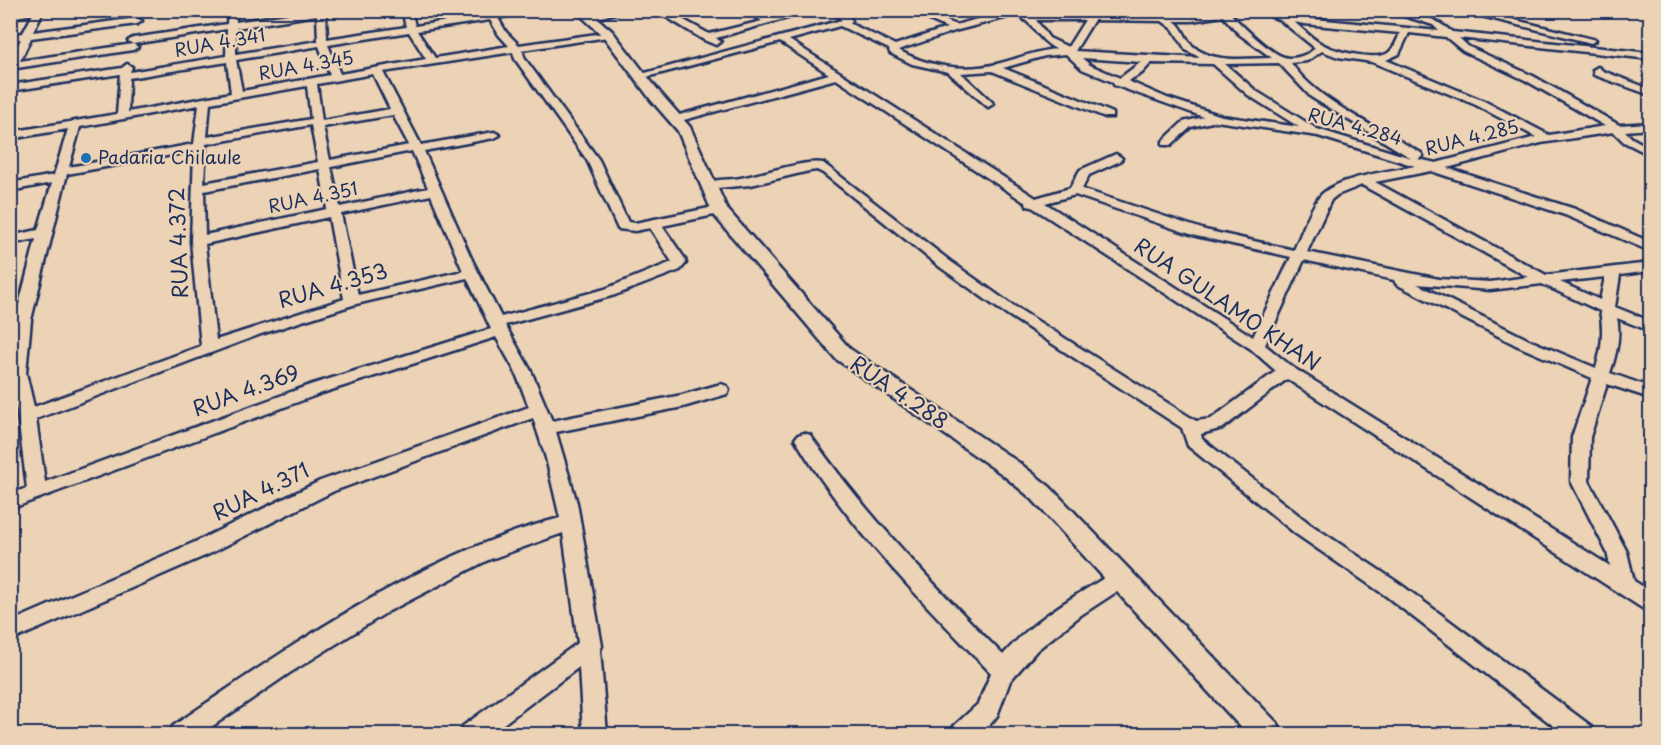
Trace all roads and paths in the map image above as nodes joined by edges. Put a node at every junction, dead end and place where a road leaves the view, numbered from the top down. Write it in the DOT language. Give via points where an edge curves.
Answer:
graph roads {
  1 [pos="232,10"];
  2 [pos="335,10"];
  3 [pos="406,10"];
  4 [pos="536,10"];
  5 [pos="622,10"];
  6 [pos="659,10"];
  7 [pos="748,10"];
  8 [pos="812,10"];
  9 [pos="834,10"];
  10 [pos="912,10"];
  11 [pos="1147,10"];
  12 [pos="1244,10"];
  13 [pos="1259,10"];
  14 [pos="1389,10"];
  15 [pos="1461,10"];
  16 [pos="40,11"];
  17 [pos="321,11"];
  18 [pos="1014,11"];
  19 [pos="490,13"];
  20 [pos="584,14"];
  21 [pos="1093,14"];
  22 [pos="10,15"];
  23 [pos="1227,15"];
  24 [pos="138,16"];
  25 [pos="1034,17"];
  26 [pos="1166,18"];
  27 [pos="1282,18"];
  28 [pos="770,21"];
  29 [pos="841,23"];
  30 [pos="234,26"];
  31 [pos="411,28"];
  32 [pos="955,28"];
  33 [pos="1405,31"];
  34 [pos="608,34"];
  35 [pos="1446,34"];
  36 [pos="27,36"];
  37 [pos="707,38"];
  38 [pos="10,39"];
  39 [pos="783,40"];
  40 [pos="323,43"];
  41 [pos="133,44"];
  42 [pos="1320,47"];
  43 [pos="516,48"];
  44 [pos="894,48"];
  45 [pos="735,52"];
  46 [pos="1069,53"];
  47 [pos="1650,55"];
  48 [pos="231,59"];
  49 [pos="1278,59"];
  50 [pos="1374,59"];
  51 [pos="1147,60"];
  52 [pos="432,61"];
  53 [pos="1216,62"];
  54 [pos="1625,63"];
  55 [pos="1614,66"];
  56 [pos="12,68"];
  57 [pos="949,68"];
  58 [pos="993,68"];
  59 [pos="377,70"];
  60 [pos="125,73"];
  61 [pos="838,75"];
  62 [pos="639,76"];
  63 [pos="336,77"];
  64 [pos="312,82"];
  65 [pos="1118,83"];
  66 [pos="10,88"];
  67 [pos="1650,92"];
  68 [pos="237,95"];
  69 [pos="205,102"];
  70 [pos="988,104"];
  71 [pos="397,111"];
  72 [pos="1109,115"];
  73 [pos="122,116"];
  74 [pos="1217,118"];
  75 [pos="676,119"];
  76 [pos="317,123"];
  77 [pos="75,124"];
  78 [pos="1650,126"];
  79 [pos="1616,128"];
  80 [pos="1320,133"];
  81 [pos="494,135"];
  82 [pos="10,136"];
  83 [pos="1548,139"];
  84 [pos="1167,143"];
  85 [pos="199,145"];
  86 [pos="416,148"];
  87 [pos="1650,152"];
  88 [pos="1116,158"];
  89 [pos="324,164"];
  90 [pos="1436,166"];
  91 [pos="60,175"];
  92 [pos="1364,181"];
  93 [pos="709,186"];
  94 [pos="10,187"];
  95 [pos="198,188"];
  96 [pos="435,190"];
  97 [pos="1076,191"];
  98 [pos="1032,203"];
  99 [pos="719,210"];
  100 [pos="334,212"];
  101 [pos="653,223"];
  102 [pos="44,233"];
  103 [pos="10,240"];
  104 [pos="198,241"];
  105 [pos="1650,247"];
  106 [pos="1298,255"];
  107 [pos="1650,267"];
  108 [pos="1613,272"];
  109 [pos="471,273"];
  110 [pos="1390,275"];
  111 [pos="1546,280"];
  112 [pos="28,301"];
  113 [pos="351,301"];
  114 [pos="10,305"];
  115 [pos="1607,310"];
  116 [pos="1650,326"];
  117 [pos="498,327"];
  118 [pos="1257,346"];
  119 [pos="209,347"];
  120 [pos="1286,371"];
  121 [pos="1602,377"];
  122 [pos="721,390"];
  123 [pos="1650,393"];
  124 [pos="27,416"];
  125 [pos="542,419"];
  126 [pos="1190,425"];
  127 [pos="804,439"];
  128 [pos="38,490"];
  129 [pos="10,502"];
  130 [pos="571,523"];
  131 [pos="1120,579"];
  132 [pos="1625,586"];
  133 [pos="1650,602"];
  134 [pos="10,632"];
  135 [pos="591,646"];
  136 [pos="1004,671"];
  137 [pos="182,735"];
  138 [pos="472,735"];
  139 [pos="595,735"];
  140 [pos="963,735"];
  141 [pos="1267,735"];
  142 [pos="1582,735"];
  1 -- 30 [label="street"];
  2 -- 17 [label="street"];
  3 -- 31 [label="street"];
  4 -- 19 [label="street, RUA 4.341"];
  5 -- 20 [label="street"];
  6 -- 37 [label="street"];
  7 -- 28 [label="street"];
  8 -- 28 [label="street"];
  9 -- 29 [label="street" via="848,18"];
  10 -- 32 [label="street"];
  11 -- 26 [label="street"];
  12 -- 23 [label="street"];
  13 -- 27 [label="street"];
  14 -- 35 [label="street" via="1431,21"];
  15 -- 47 [label="street"];
  16 -- 22 [label="street"];
  16 -- 36 [label="street"];
  17 -- 30 [label="street"];
  17 -- 40 [label="street"];
  18 -- 25 [label="street"];
  18 -- 32 [label="street"];
  19 -- 31 [label="street, RUA 4.341"];
  19 -- 43 [label="street"];
  20 -- 34 [label="street, RUA 4.288"];
  21 -- 25 [label="street"];
  21 -- 26 [label="street"];
  21 -- 46 [label="street"];
  23 -- 26 [label="street"];
  23 -- 49 [label="street" via="1242,32"];
  24 -- 36 [label="street"];
  24 -- 41 [label="street"];
  25 -- 46 [label="street, RUA 4.284" via="1047,40"];
  26 -- 53 [label="street" via="1177,27 1189,48"];
  27 -- 33 [label="street"];
  27 -- 42 [label="street"];
  28 -- 37 [label="street"];
  29 -- 39 [label="street"];
  29 -- 44 [label="street"];
  30 -- 41 [label="street"];
  30 -- 48 [label="street"];
  31 -- 40 [label="street, RUA 4.341"];
  31 -- 52 [label="street"];
  32 -- 44 [label="street"];
  33 -- 35 [label="street"];
  33 -- 50 [label="street" via="1396,53"];
  34 -- 43 [label="street, RUA 4.345"];
  34 -- 62 [label="street, RUA 4.288"];
  35 -- 47 [label="street"];
  35 -- 79 [label="street" via="1473,53 1548,88"];
  36 -- 38 [label="street"];
  36 -- 56 [label="street"];
  37 -- 45 [label="street"];
  39 -- 45 [label="street"];
  39 -- 61 [label="street, RUA GULAMO KHAN"];
  40 -- 48 [label="street, RUA 4.341"];
  40 -- 63 [label="street"];
  41 -- 56 [label="street"];
  41 -- 60 [label="street"];
  42 -- 49 [label="street" via="1308,58"];
  42 -- 50 [label="street"];
  43 -- 52 [label="street, RUA 4.345"];
  43 -- 101 [label="street" via="593,159 621,223 627,227"];
  44 -- 57 [label="street" via="902,56"];
  45 -- 62 [label="street"];
  46 -- 51 [label="street"];
  46 -- 58 [label="street" via="1038,53"];
  46 -- 65 [label="street, RUA 4.284" via="1086,67"];
  47 -- 54 [label="street"];
  48 -- 60 [label="street, RUA 4.341"];
  48 -- 68 [label="street"];
  49 -- 53 [label="street"];
  49 -- 90 [label="street" via="1316,95"];
  50 -- 83 [label="street" via="1480,104"];
  51 -- 53 [label="street"];
  51 -- 65 [label="street" via="1138,71"];
  52 -- 59 [label="street, RUA 4.345"];
  53 -- 80 [label="street" via="1252,93"];
  55 -- 67 [label="street" via="1596,71"];
  57 -- 58 [label="street"];
  57 -- 70 [label="street"];
  58 -- 72 [label="street"];
  59 -- 63 [label="street, RUA 4.345"];
  59 -- 71 [label="street"];
  60 -- 66 [label="street, RUA 4.341"];
  60 -- 73 [label="street"];
  61 -- 75 [label="street"];
  61 -- 98 [label="street, RUA GULAMO KHAN"];
  62 -- 75 [label="street, RUA 4.288"];
  63 -- 64 [label="street, RUA 4.345"];
  64 -- 68 [label="street, RUA 4.345"];
  64 -- 76 [label="street"];
  65 -- 74 [label="street, RUA 4.284"];
  68 -- 69 [label="street, RUA 4.345"];
  69 -- 73 [label="street, RUA 4.345"];
  69 -- 85 [label="street, RUA 4.372"];
  71 -- 76 [label="street"];
  71 -- 86 [label="street"];
  73 -- 77 [label="street, RUA 4.345"];
  74 -- 80 [label="street, RUA 4.284"];
  74 -- 84 [label="street" via="1187,124"];
  75 -- 93 [label="street, RUA 4.288" via="685,130"];
  76 -- 85 [label="street"];
  76 -- 89 [label="street"];
  77 -- 82 [label="street, RUA 4.345"];
  77 -- 91 [label="street"];
  78 -- 79 [label="street, RUA 4.285"];
  79 -- 83 [label="street, RUA 4.285"];
  79 -- 87 [label="street"];
  80 -- 90 [label="street, RUA 4.284"];
  81 -- 86 [label="street"];
  83 -- 90 [label="street, RUA 4.285"];
  85 -- 91 [label="street"];
  85 -- 95 [label="street, RUA 4.372"];
  86 -- 89 [label="street"];
  86 -- 96 [label="street"];
  88 -- 97 [label="street" via="1084,172"];
  89 -- 95 [label="street"];
  89 -- 100 [label="street"];
  90 -- 92 [label="street, RUA 4.285"];
  90 -- 105 [label="street, RUA 4.284" via="1570,212"];
  91 -- 94 [label="street"];
  91 -- 102 [label="street"];
  92 -- 106 [label="street, RUA 4.285" via="1328,194"];
  92 -- 111 [label="street"];
  93 -- 99 [label="street, RUA 4.288"];
  93 -- 126 [label="street" via="819,166 1004,306"];
  95 -- 104 [label="street, RUA 4.372"];
  96 -- 100 [label="street, RUA 4.351"];
  96 -- 109 [label="street"];
  97 -- 98 [label="street"];
  97 -- 106 [label="street" via="1201,232"];
  98 -- 118 [label="street, RUA GULAMO KHAN"];
  99 -- 101 [label="street"];
  99 -- 131 [label="street, RUA 4.288" via="843,354 1010,468 1041,494"];
  100 -- 104 [label="street, RUA 4.351"];
  100 -- 113 [label="street"];
  101 -- 117 [label="street, RUA 4.369" via="678,259 675,267"];
  102 -- 103 [label="street"];
  102 -- 112 [label="street"];
  104 -- 119 [label="street, RUA 4.372" via="200,292"];
  106 -- 110 [label="street"];
  106 -- 118 [label="street, RUA 4.285"];
  107 -- 108 [label="street"];
  108 -- 111 [label="street"];
  108 -- 115 [label="street"];
  109 -- 113 [label="street, RUA 4.353"];
  109 -- 117 [label="street"];
  110 -- 111 [label="street" via="1477,286"];
  110 -- 121 [label="street" via="1464,314"];
  111 -- 115 [label="street"];
  112 -- 114 [label="street"];
  112 -- 124 [label="street" via="18,373"];
  113 -- 119 [label="street, RUA 4.353"];
  115 -- 116 [label="street"];
  115 -- 121 [label="street" via="1611,339"];
  117 -- 125 [label="street" via="523,370"];
  117 -- 128 [label="street, RUA 4.369"];
  118 -- 120 [label="street, RUA GULAMO KHAN"];
  119 -- 124 [label="street, RUA 4.353"];
  120 -- 126 [label="street" via="1217,424 1201,428"];
  120 -- 132 [label="street, RUA GULAMO KHAN"];
  121 -- 123 [label="street"];
  121 -- 132 [label="street" via="1581,438 1580,482 1617,552"];
  122 -- 125 [label="street, RUA 4.371" via="683,401"];
  124 -- 128 [label="street"];
  125 -- 130 [label="street"];
  125 -- 134 [label="street, RUA 4.371" via="327,486 200,549"];
  126 -- 142 [label="street" via="1194,442 1276,508 1393,590"];
  127 -- 136 [label="street" via="857,512"];
  128 -- 129 [label="street, RUA 4.369"];
  130 -- 135 [label="street"];
  130 -- 137 [label="street" via="501,545 389,600 322,638"];
  131 -- 136 [label="street" via="1053,623"];
  131 -- 141 [label="street, RUA 4.288"];
  132 -- 133 [label="street, RUA GULAMO KHAN"];
  135 -- 138 [label="street"];
  135 -- 139 [label="street"];
  136 -- 140 [label="street" via="989,708"];
}
